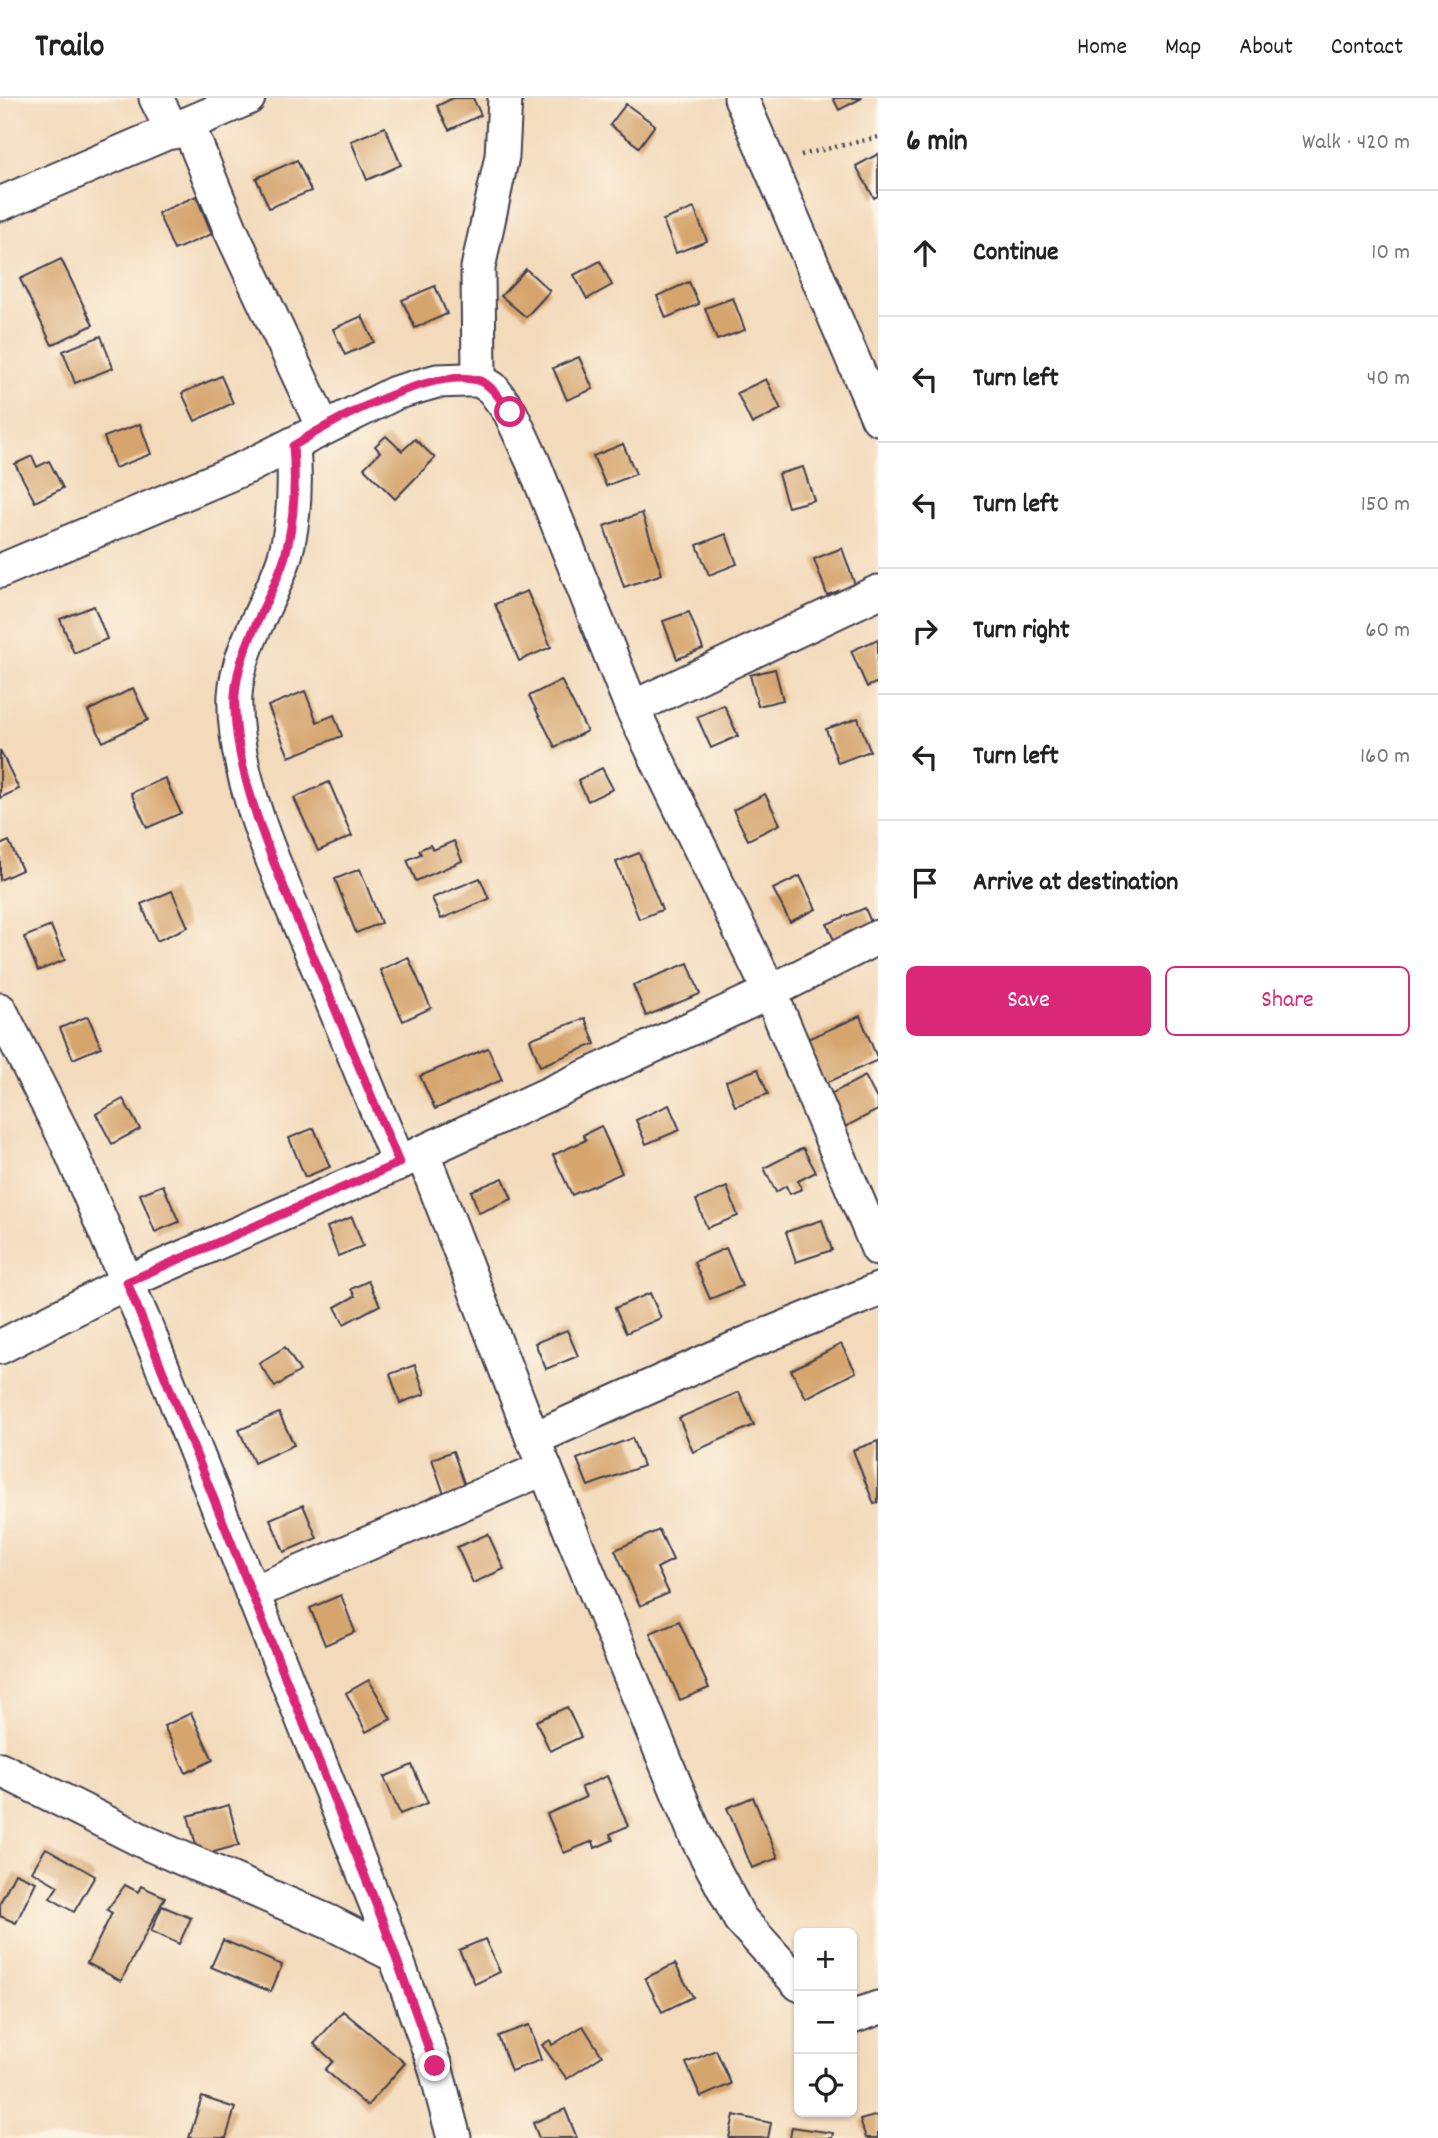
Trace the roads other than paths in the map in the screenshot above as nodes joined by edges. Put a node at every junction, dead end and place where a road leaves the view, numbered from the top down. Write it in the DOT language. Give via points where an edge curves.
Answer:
graph roads {
  1 [pos="156,98"];
  2 [pos="248,98"];
  3 [pos="505,98"];
  4 [pos="741,98"];
  5 [pos="181,129"];
  6 [pos="0,204"];
  7 [pos="479,380"];
  8 [pos="878,418"];
  9 [pos="323,427"];
  10 [pos="293,446"];
  11 [pos="0,571"];
  12 [pos="878,592"];
  13 [pos="632,708"];
  14 [pos="878,937"];
  15 [pos="770,992"];
  16 [pos="4,1028"];
  17 [pos="410,1158"];
  18 [pos="878,1249"];
  19 [pos="127,1282"];
  20 [pos="878,1290"];
  21 [pos="0,1347"];
  22 [pos="539,1453"];
  23 [pos="252,1593"];
  24 [pos="0,1769"];
  25 [pos="394,1955"];
  26 [pos="794,1978"];
  27 [pos="878,2008"];
  28 [pos="857,2015"];
  29 [pos="454,2138"];
  1 -- 5 [label="street"];
  2 -- 5 [label="street"];
  3 -- 7 [label="street" via="502,156 478,268"];
  4 -- 8 [label="street"];
  5 -- 6 [label="street"];
  5 -- 9 [label="street"];
  7 -- 9 [label="street" via="437,381 395,393"];
  7 -- 13 [label="street" via="492,388 516,424"];
  9 -- 10 [label="street"];
  10 -- 11 [label="street"];
  10 -- 17 [label="street" via="296,488 292,523 235,693 237,743 284,888"];
  12 -- 13 [label="street"];
  13 -- 15 [label="street"];
  14 -- 15 [label="street"];
  15 -- 17 [label="street"];
  15 -- 18 [label="street"];
  16 -- 19 [label="street" via="67,1142"];
  17 -- 19 [label="street"];
  17 -- 22 [label="street" via="458,1240"];
  19 -- 21 [label="street"];
  19 -- 23 [label="street"];
  20 -- 22 [label="street" via="752,1341"];
  22 -- 23 [label="street"];
  22 -- 26 [label="street" via="696,1836 740,1919"];
  23 -- 25 [label="street"];
  24 -- 25 [label="street" via="146,1843"];
  25 -- 29 [label="street" via="435,2066"];
  27 -- 28 [label="street"];
}
